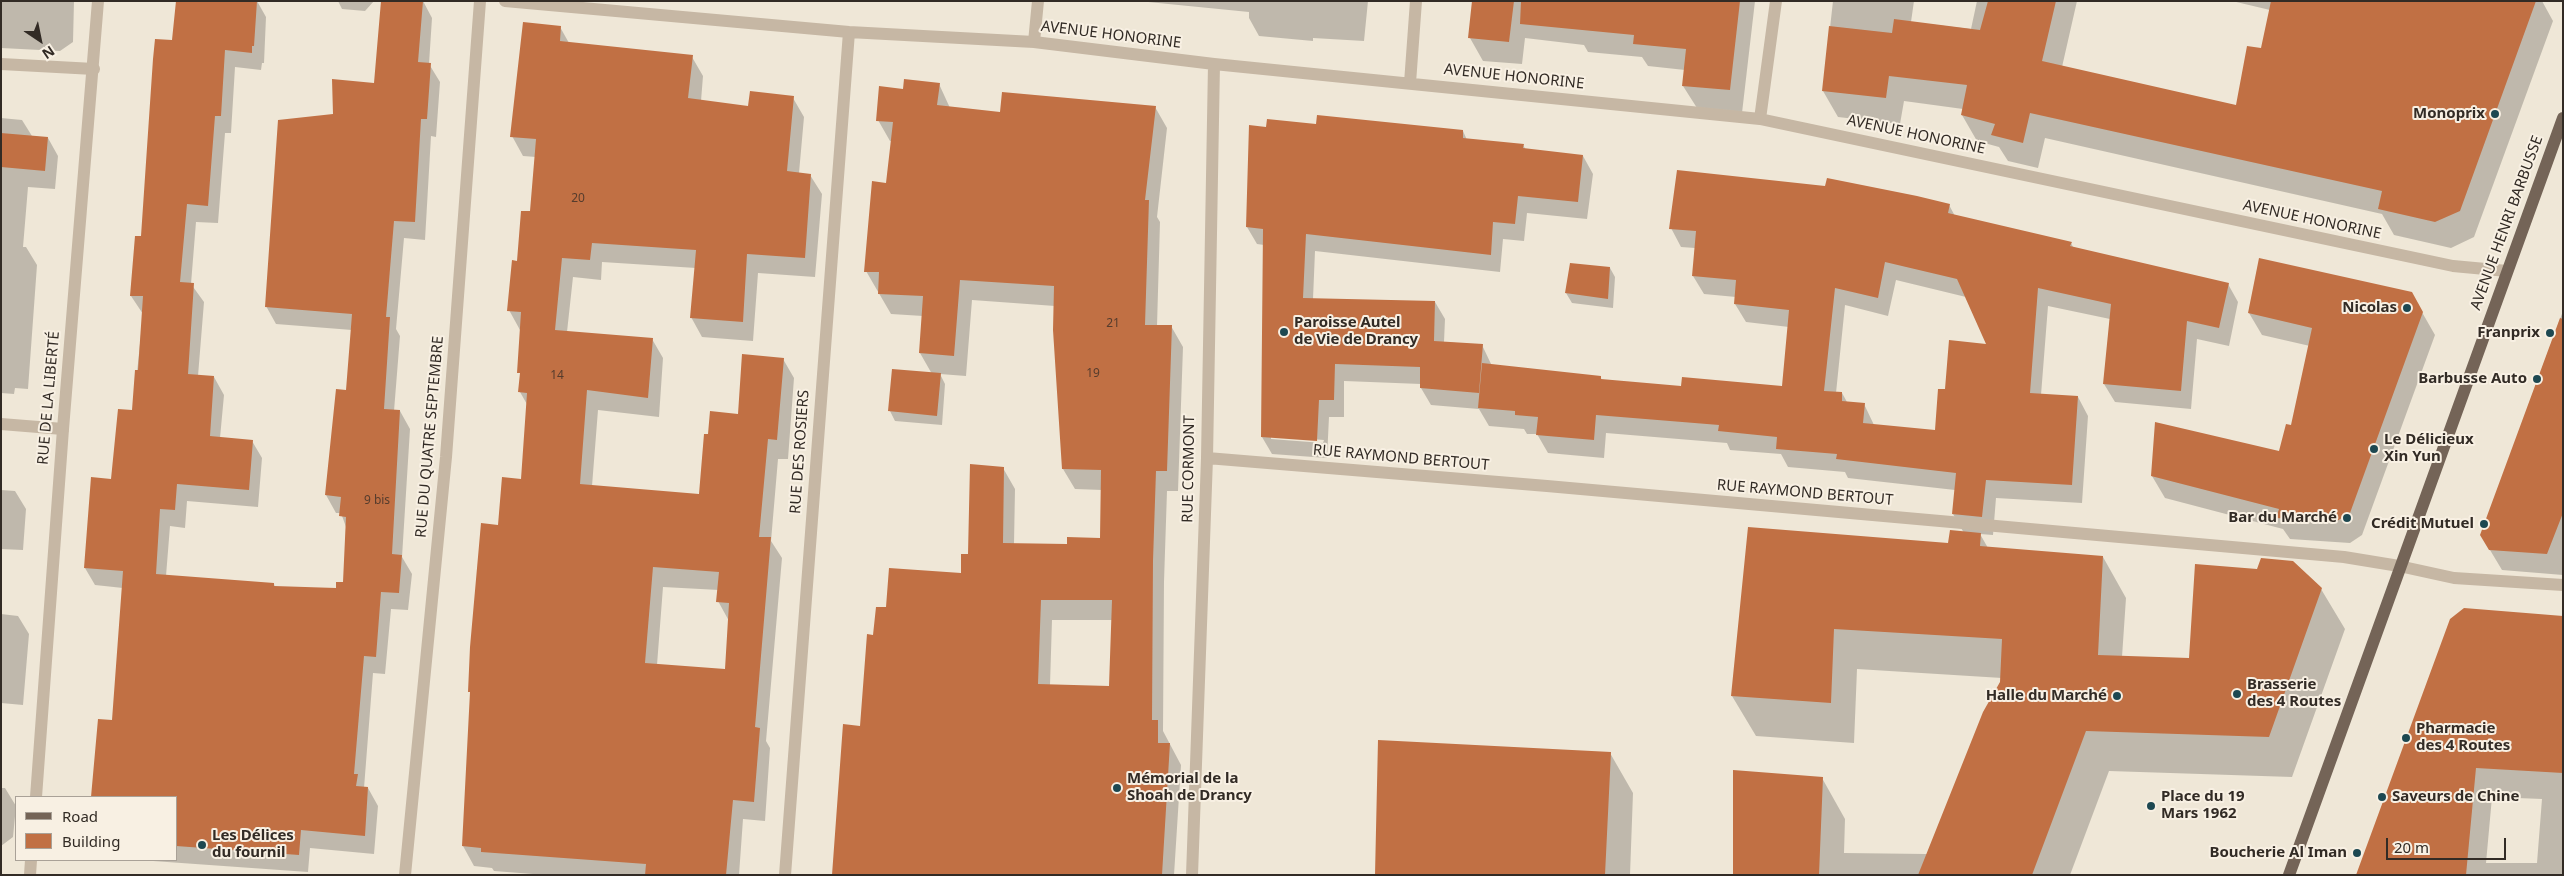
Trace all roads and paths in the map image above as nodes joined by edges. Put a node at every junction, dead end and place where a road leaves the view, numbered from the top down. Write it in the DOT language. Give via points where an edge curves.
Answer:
graph roads {
  1 [pos="98,1"];
  2 [pos="480,1"];
  3 [pos="505,1"];
  4 [pos="1038,1"];
  5 [pos="1416,1"];
  6 [pos="1776,1"];
  7 [pos="849,32"];
  8 [pos="1034,42"];
  9 [pos="1,64"];
  10 [pos="1214,64"];
  11 [pos="94,69"];
  12 [pos="1410,82"];
  13 [pos="2563,118"];
  14 [pos="1760,119"];
  15 [pos="2558,143"];
  16 [pos="2507,271"];
  17 [pos="1,424"];
  18 [pos="63,429"];
  19 [pos="1207,458"];
  20 [pos="2399,566"];
  21 [pos="2563,585"];
  22 [pos="36,796"];
  23 [pos="31,861"];
  24 [pos="30,875"];
  25 [pos="405,875"];
  26 [pos="784,875"];
  27 [pos="1192,875"];
  28 [pos="2289,875"];
  1 -- 11 [label="street, RUE DE LA LIBERTÉ"];
  2 -- 25 [label="street, RUE DU QUATRE SEPTEMBRE" via="446,457"];
  3 -- 7 [label="street, AVENUE HONORINE"];
  4 -- 8 [label="street"];
  5 -- 12 [label="street"];
  6 -- 14 [label="street"];
  7 -- 8 [label="street, AVENUE HONORINE"];
  7 -- 26 [label="street, RUE DES ROSIERS"];
  8 -- 10 [label="street, AVENUE HONORINE"];
  9 -- 11 [label="street"];
  10 -- 12 [label="street, AVENUE HONORINE"];
  10 -- 19 [label="street, RUE CORMONT"];
  11 -- 18 [label="street, RUE DE LA LIBERTÉ"];
  12 -- 14 [label="street, AVENUE HONORINE"];
  13 -- 15 [label="main road, AVENUE HENRI BARBUSSE"];
  14 -- 16 [label="street, AVENUE HONORINE" via="2453,266"];
  15 -- 16 [label="main road, AVENUE HENRI BARBUSSE"];
  16 -- 20 [label="main road, AVENUE HENRI BARBUSSE"];
  17 -- 18 [label="street"];
  18 -- 22 [label="street, RUE DE LA LIBERTÉ"];
  19 -- 20 [label="street, RUE RAYMOND BERTOUT" via="2294,553"];
  19 -- 27 [label="street, RUE CORMONT"];
  20 -- 21 [label="street, RUE RAYMOND BERTOUT" via="2454,578"];
  20 -- 28 [label="main road, AVENUE HENRI BARBUSSE"];
  23 -- 24 [label="street"];
}
